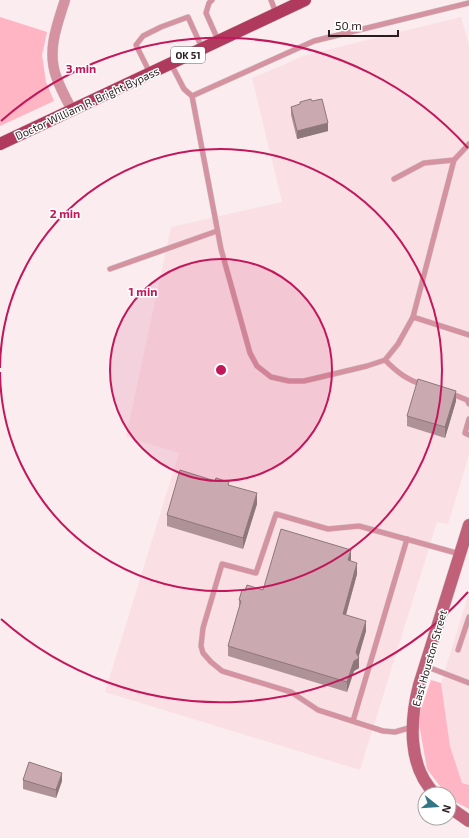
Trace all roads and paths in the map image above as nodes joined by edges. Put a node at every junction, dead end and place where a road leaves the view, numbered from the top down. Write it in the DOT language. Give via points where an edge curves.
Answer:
graph roads {
  1 [pos="65,0"];
  2 [pos="212,0"];
  3 [pos="271,0"];
  4 [pos="305,0"];
  5 [pos="469,3"];
  6 [pos="276,13"];
  7 [pos="219,40"];
  8 [pos="202,48"];
  9 [pos="170,63"];
  10 [pos="150,73"];
  11 [pos="192,96"];
  12 [pos="72,110"];
  13 [pos="0,144"];
  14 [pos="469,144"];
  15 [pos="454,160"];
  16 [pos="394,179"];
  17 [pos="217,231"];
  18 [pos="110,269"];
  19 [pos="414,317"];
  20 [pos="469,335"];
  21 [pos="385,360"];
  22 [pos="430,387"];
  23 [pos="444,392"];
  24 [pos="469,404"];
  25 [pos="469,419"];
  26 [pos="469,435"];
  27 [pos="469,525"];
  28 [pos="407,539"];
  29 [pos="460,554"];
  30 [pos="469,618"];
  31 [pos="458,650"];
  32 [pos="425,666"];
  33 [pos="469,683"];
  34 [pos="353,721"];
  35 [pos="412,727"];
  36 [pos="429,786"];
  37 [pos="457,813"];
  38 [pos="469,821"];
  1 -- 12 [label="street" via="56,28 52,53 55,75"];
  2 -- 7 [label="lane" via="206,13"];
  3 -- 6 [label="lane"];
  4 -- 6 [label="main road, Doctor William R. Bright Bypass / OK 51"];
  5 -- 11 [label="lane" via="314,41"];
  6 -- 7 [label="main road, Doctor William R. Bright Bypass / OK 51"];
  7 -- 8 [label="main road, Doctor William R. Bright Bypass / OK 51"];
  8 -- 9 [label="main road, Doctor William R. Bright Bypass / OK 51"];
  8 -- 10 [label="lane" via="188,17 161,27 143,36 136,45"];
  9 -- 10 [label="main road, Doctor William R. Bright Bypass / OK 51"];
  9 -- 11 [label="lane" via="184,88"];
  10 -- 12 [label="main road, Doctor William R. Bright Bypass / OK 51"];
  11 -- 17 [label="lane"];
  12 -- 13 [label="main road, Doctor William R. Bright Bypass / OK 51"];
  14 -- 15 [label="lane"];
  15 -- 16 [label="lane" via="424,163"];
  15 -- 19 [label="lane"];
  17 -- 18 [label="lane"];
  17 -- 21 [label="lane" via="250,353 257,366 271,377 304,381"];
  19 -- 20 [label="lane"];
  19 -- 21 [label="lane"];
  21 -- 22 [label="lane" via="399,374"];
  23 -- 24 [label="lane" via="467,400"];
  25 -- 26 [label="lane" via="465,433"];
  27 -- 29 [label="street, East Houston Street"];
  28 -- 29 [label="lane"];
  28 -- 34 [label="lane"];
  28 -- 34 [label="lane" via="359,526 328,529 276,514 256,573 222,564 203,628 201,646 204,654 222,671 291,692 318,710"];
  29 -- 32 [label="street, East Houston Street"];
  30 -- 31 [label="lane"];
  32 -- 33 [label="lane"];
  32 -- 35 [label="street, East Houston Street"];
  34 -- 35 [label="lane" via="383,731 395,732"];
  35 -- 36 [label="street, East Houston Street" via="417,762"];
  37 -- 38 [label="street"];
}
